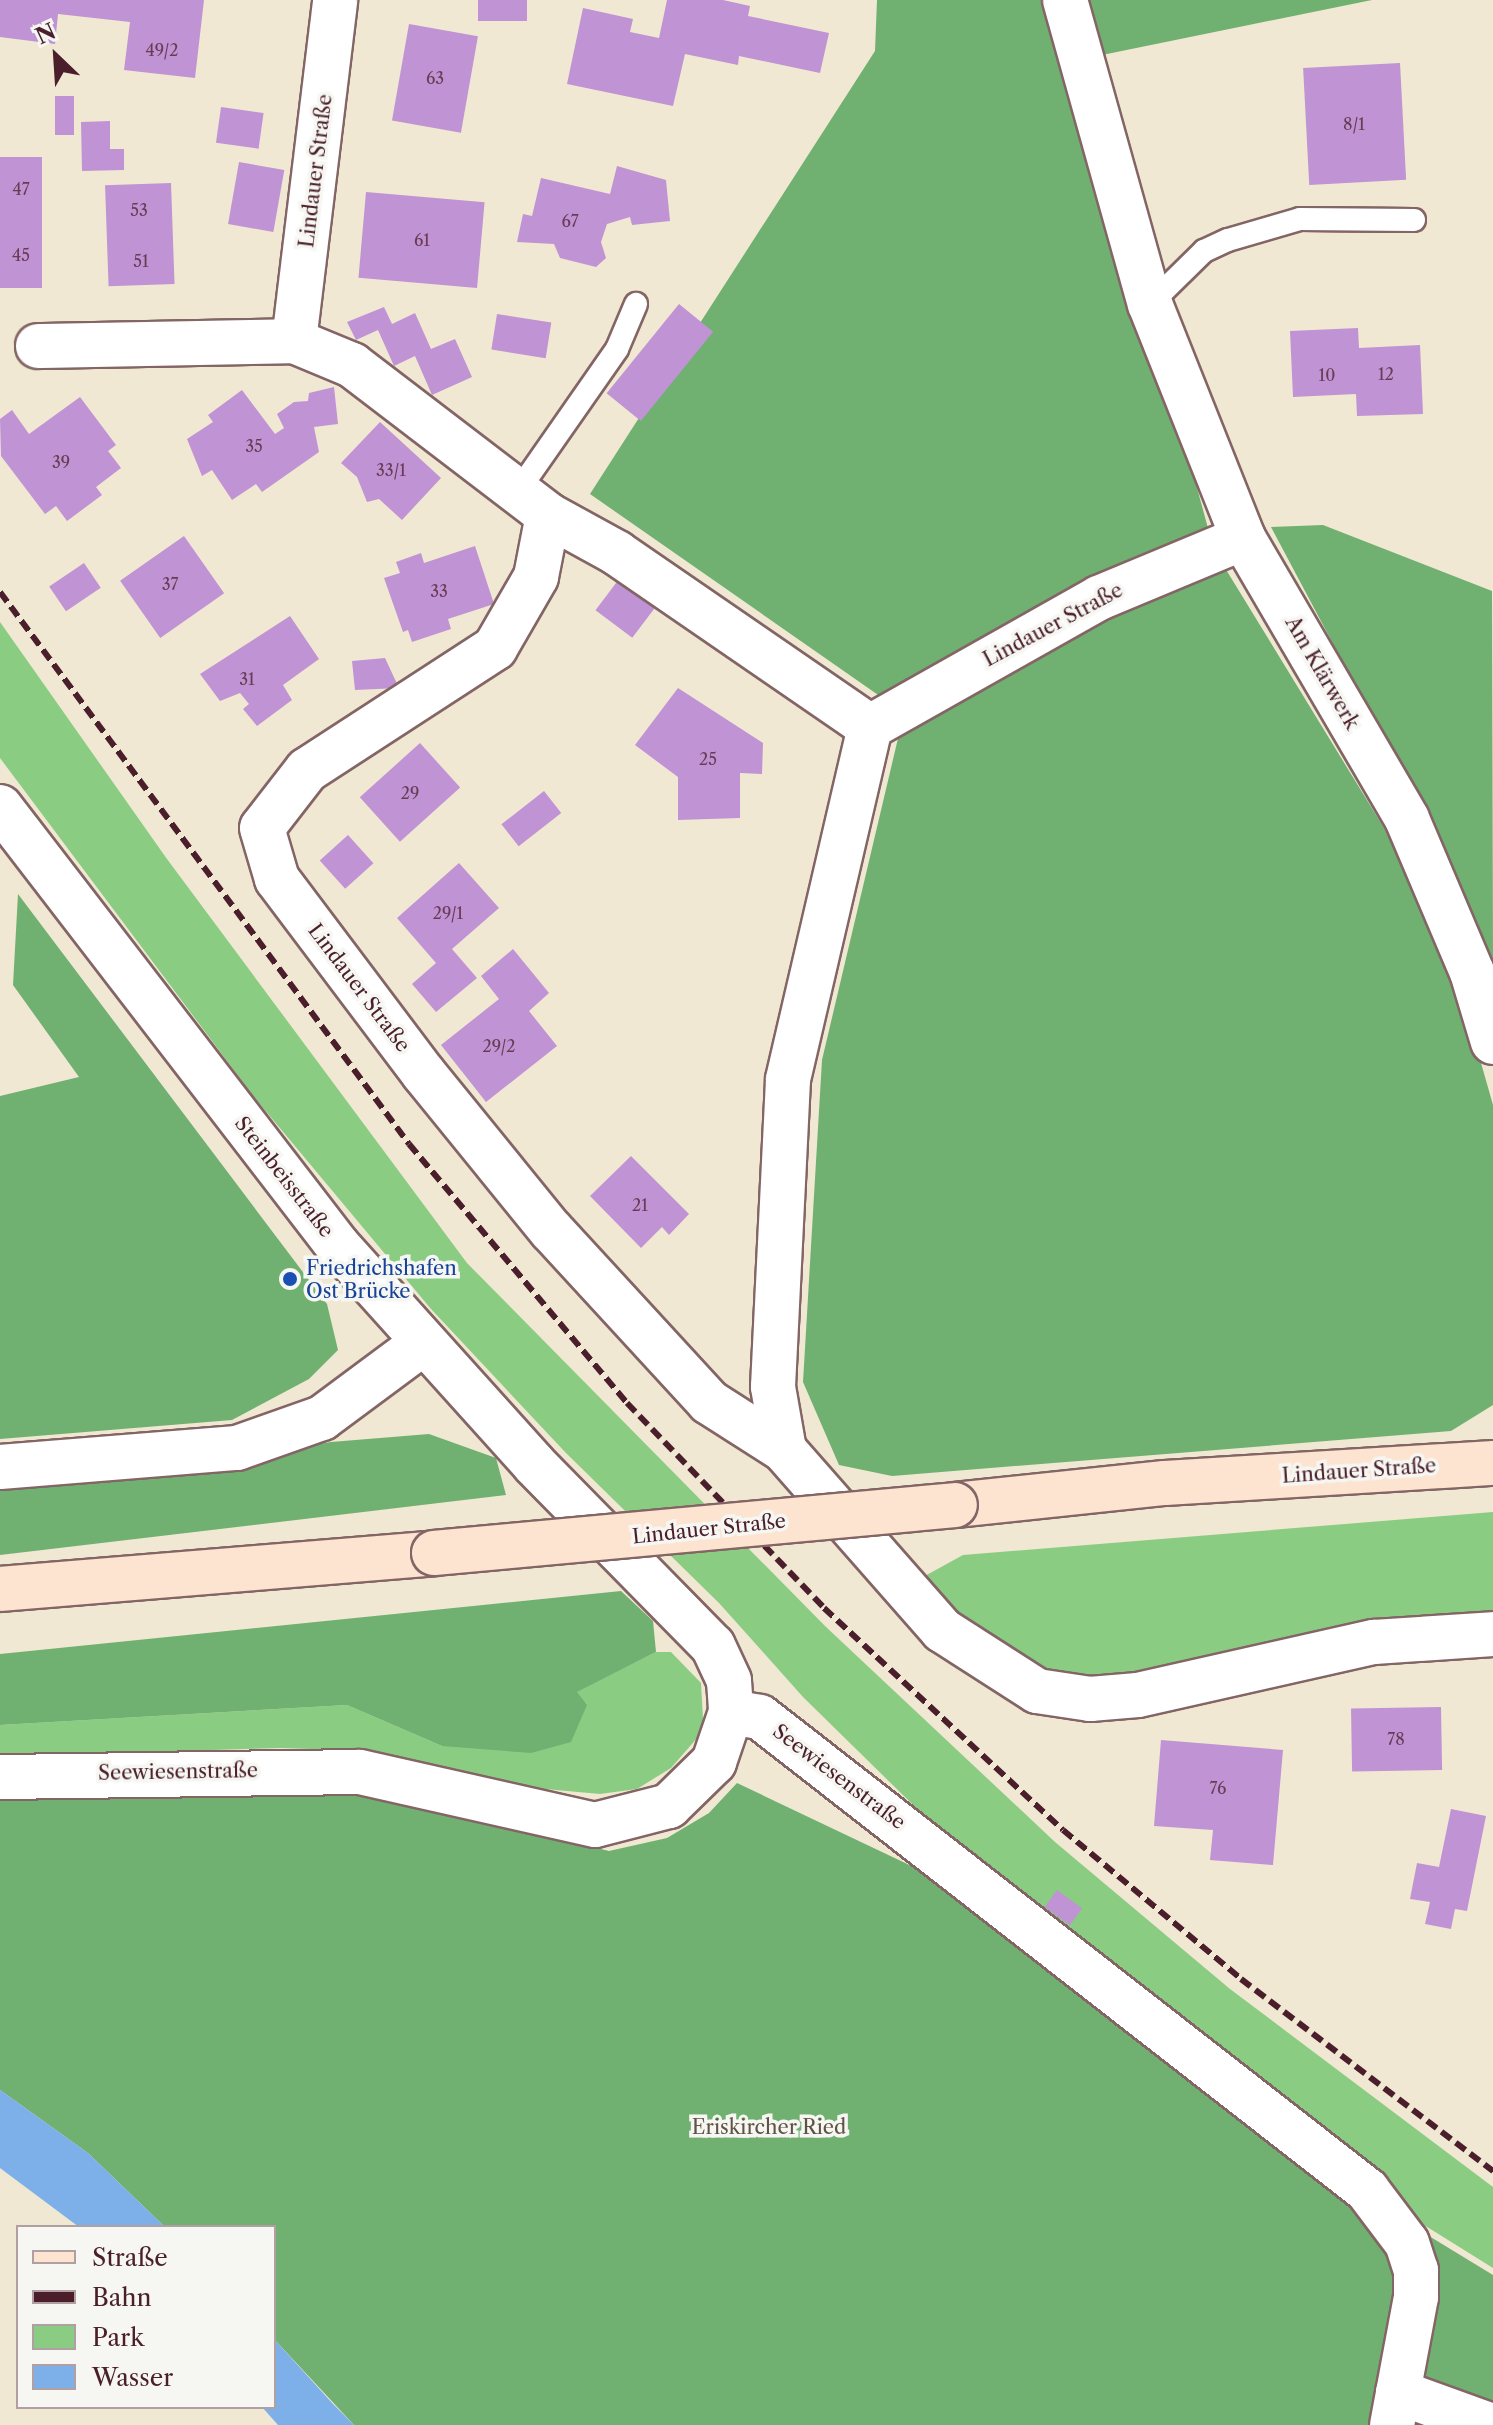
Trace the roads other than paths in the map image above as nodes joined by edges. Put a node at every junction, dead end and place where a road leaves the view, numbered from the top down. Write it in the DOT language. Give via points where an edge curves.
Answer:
graph roads {
  1 [pos="335,0"];
  2 [pos="1065,0"];
  3 [pos="1414,220"];
  4 [pos="636,304"];
  5 [pos="1150,304"];
  6 [pos="294,341"];
  7 [pos="38,346"];
  8 [pos="533,503"];
  9 [pos="1243,538"];
  10 [pos="870,727"];
  11 [pos="0,807"];
  12 [pos="1493,1042"];
  13 [pos="423,1343"];
  14 [pos="784,1450"];
  15 [pos="1493,1463"];
  16 [pos="0,1467"];
  17 [pos="0,1589"];
  18 [pos="1493,1634"];
  19 [pos="731,1712"];
  20 [pos="0,1777"];
  21 [pos="1395,2408"];
  22 [pos="1489,2425"];
  1 -- 6 [label="street, Lindauer Straße"];
  2 -- 5 [label="street, Am Klärwerk"];
  3 -- 5 [label="lane" via="1300,219 1228,240 1204,251"];
  4 -- 8 [label="lane"];
  5 -- 9 [label="street, Am Klärwerk"];
  6 -- 7 [label="street"];
  6 -- 8 [label="street" via="352,365"];
  8 -- 10 [label="street" via="617,553"];
  8 -- 14 [label="street, Lindauer Straße" via="536,577 495,648 307,770 262,828 277,879 424,1074 551,1230 709,1402"];
  9 -- 10 [label="street, Lindauer Straße" via="1099,598"];
  9 -- 12 [label="street, Am Klärwerk" via="1407,819 1472,972"];
  10 -- 14 [label="street" via="788,1080 773,1387"];
  11 -- 13 [label="street, Steinbeisstraße" via="338,1246"];
  13 -- 16 [label="street" via="322,1418 237,1448"];
  13 -- 19 [label="street, Steinbeisstraße" via="713,1646 729,1681"];
  14 -- 18 [label="street, Lindauer Straße" via="942,1630 1037,1691 1090,1699 1138,1695 1374,1642"];
  15 -- 17 [label="main road, Lindauer Straße, bridge" via="1165,1483"];
  19 -- 20 [label="street, Seewiesenstraße" via="714,1762 694,1786 657,1811 595,1825 359,1772"];
  19 -- 21 [label="street, Seewiesenstraße" via="760,1717 1367,2190 1407,2243 1416,2270 1416,2297"];
  21 -- 22 [label="street"];
}
